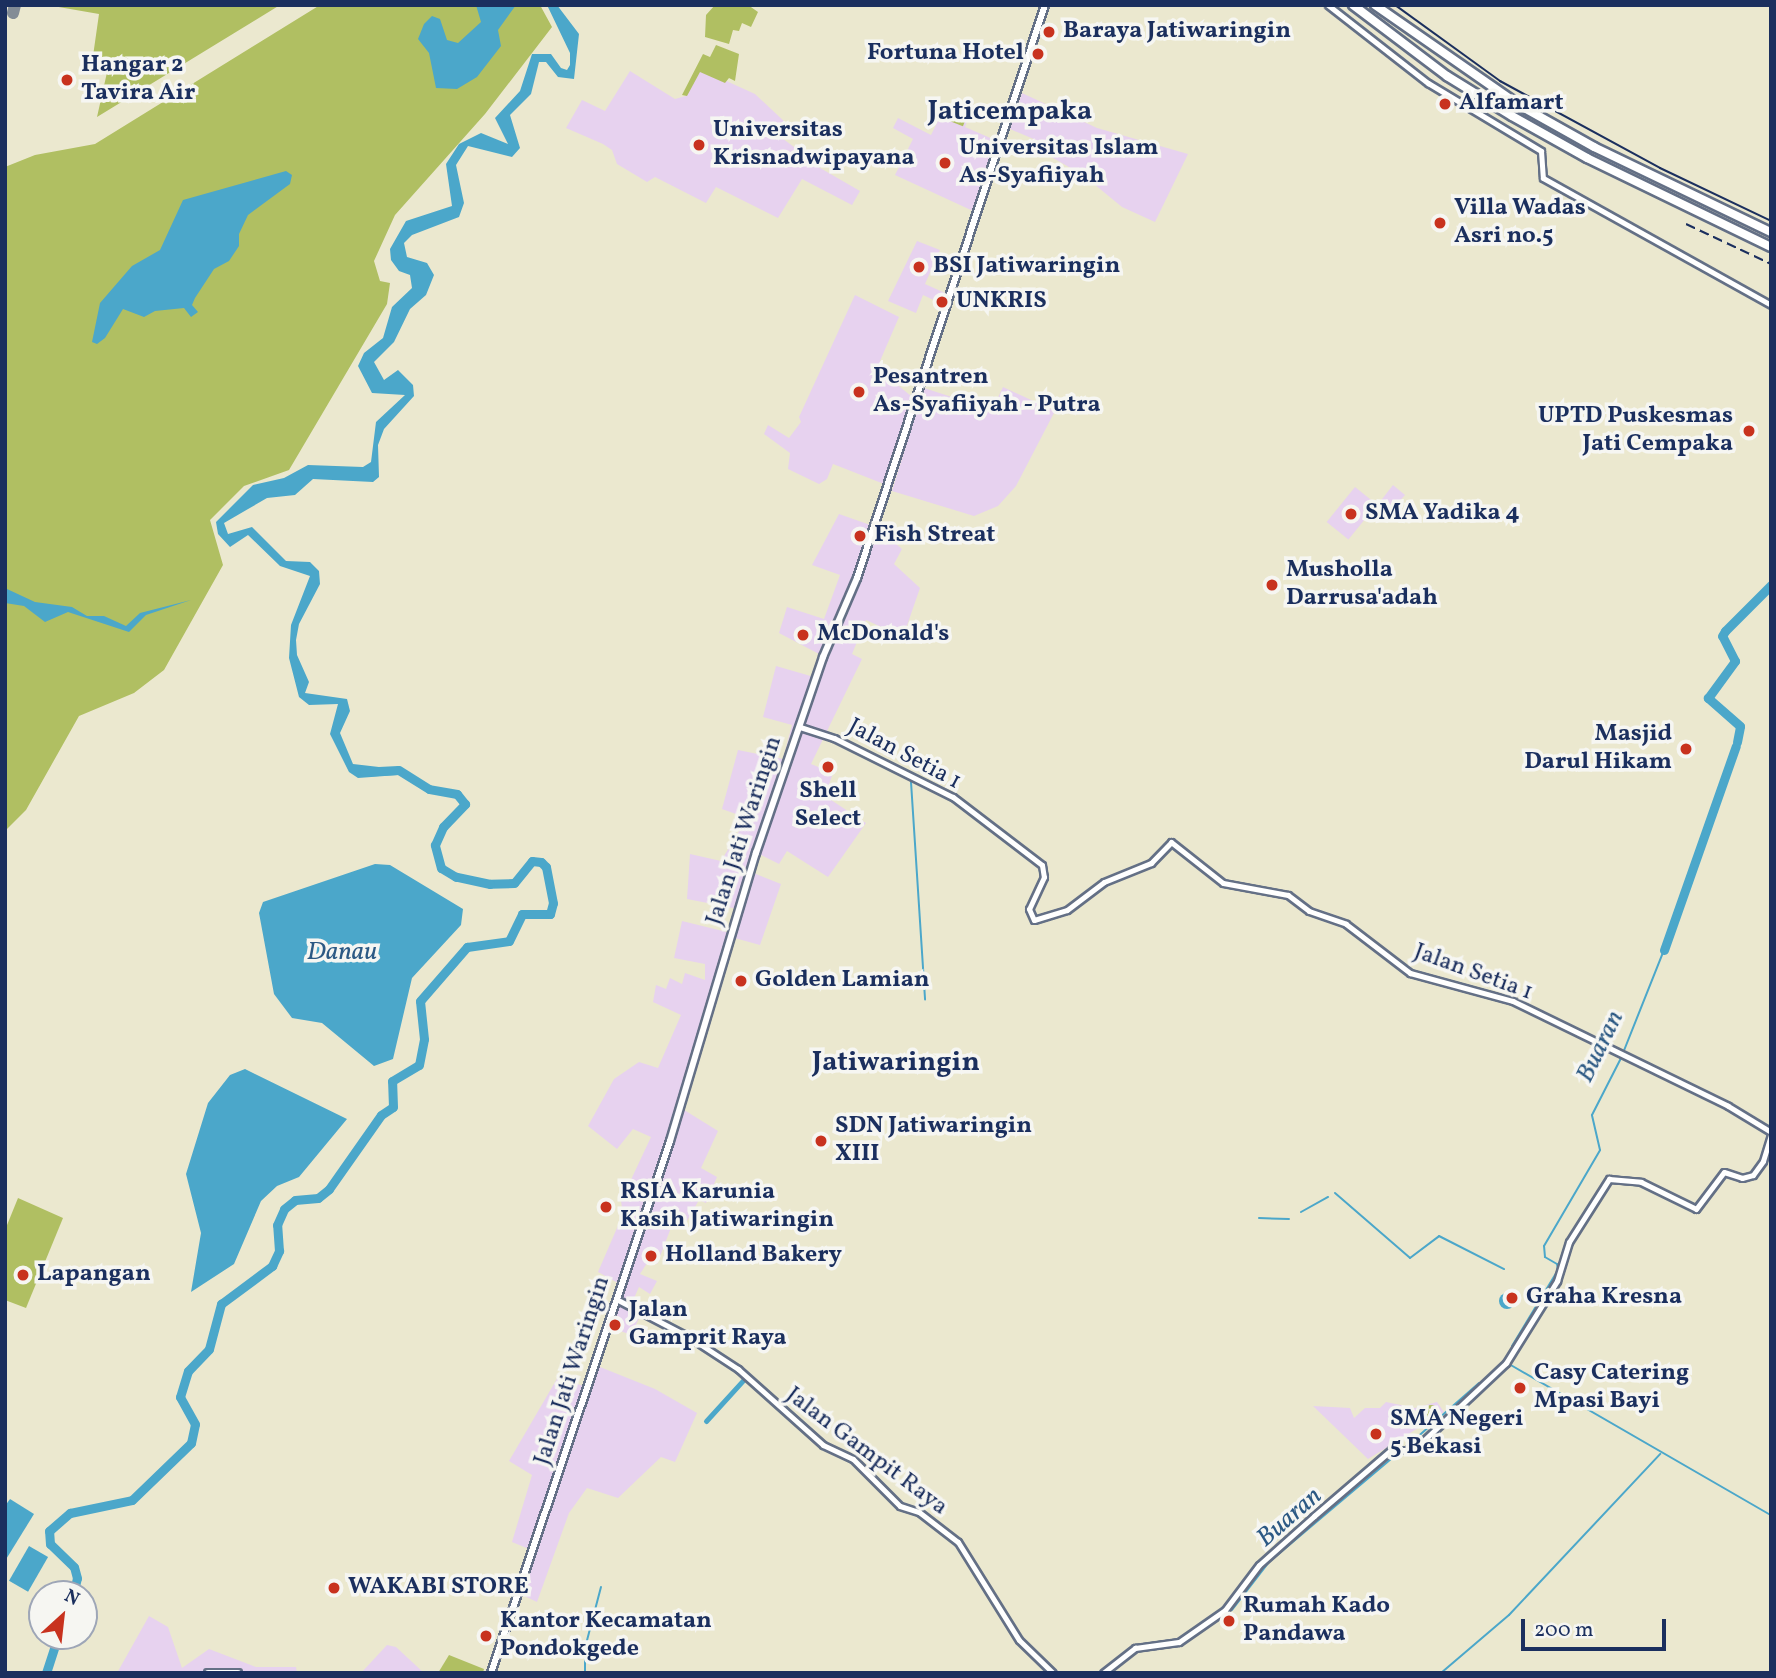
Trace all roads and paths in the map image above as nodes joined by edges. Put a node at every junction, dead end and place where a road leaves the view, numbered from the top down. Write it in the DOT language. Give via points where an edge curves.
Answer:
graph roads {
  1 [pos="1045,5"];
  2 [pos="1328,5"];
  3 [pos="1353,5"];
  4 [pos="1375,5"];
  5 [pos="1771,232"];
  6 [pos="1771,247"];
  7 [pos="1771,305"];
  8 [pos="800,727"];
  9 [pos="1771,1133"];
  10 [pos="618,1300"];
  11 [pos="208,1673"];
  12 [pos="238,1673"];
  13 [pos="491,1673"];
  14 [pos="1053,1673"];
  15 [pos="1102,1673"];
  1 -- 8 [label="main road, Jalan Jati Waringin" via="857,578"];
  2 -- 7 [label="street" via="1428,83 1541,151 1543,178"];
  3 -- 6 [label="highway" via="1447,76 1512,116 1634,182"];
  4 -- 5 [label="highway" via="1519,105 1594,147"];
  8 -- 9 [label="street, Jalan Setia 1" via="834,738 953,797 1042,865 1044,877 1029,909 1034,920 1067,911 1104,882 1151,863 1171,842 1223,883 1288,895 1309,911 1346,924 1410,973 1506,999"];
  8 -- 10 [label="main road, Jalan Jati Waringin" via="743,892 694,1067"];
  9 -- 15 [label="street" via="1763,1161 1753,1175 1748,1179 1724,1172 1696,1209 1652,1186 1616,1176 1609,1179 1569,1242 1557,1281 1506,1363 1423,1441 1373,1466 1259,1565 1225,1610 1179,1642 1135,1648"];
  10 -- 13 [label="main road, Jalan Jati Waringin"];
  10 -- 14 [label="street, Jalan Gampit Raya" via="729,1363 823,1445 853,1459 900,1506 919,1512 958,1542 994,1605 1034,1659"];
  11 -- 12 [label="main road"];
}
